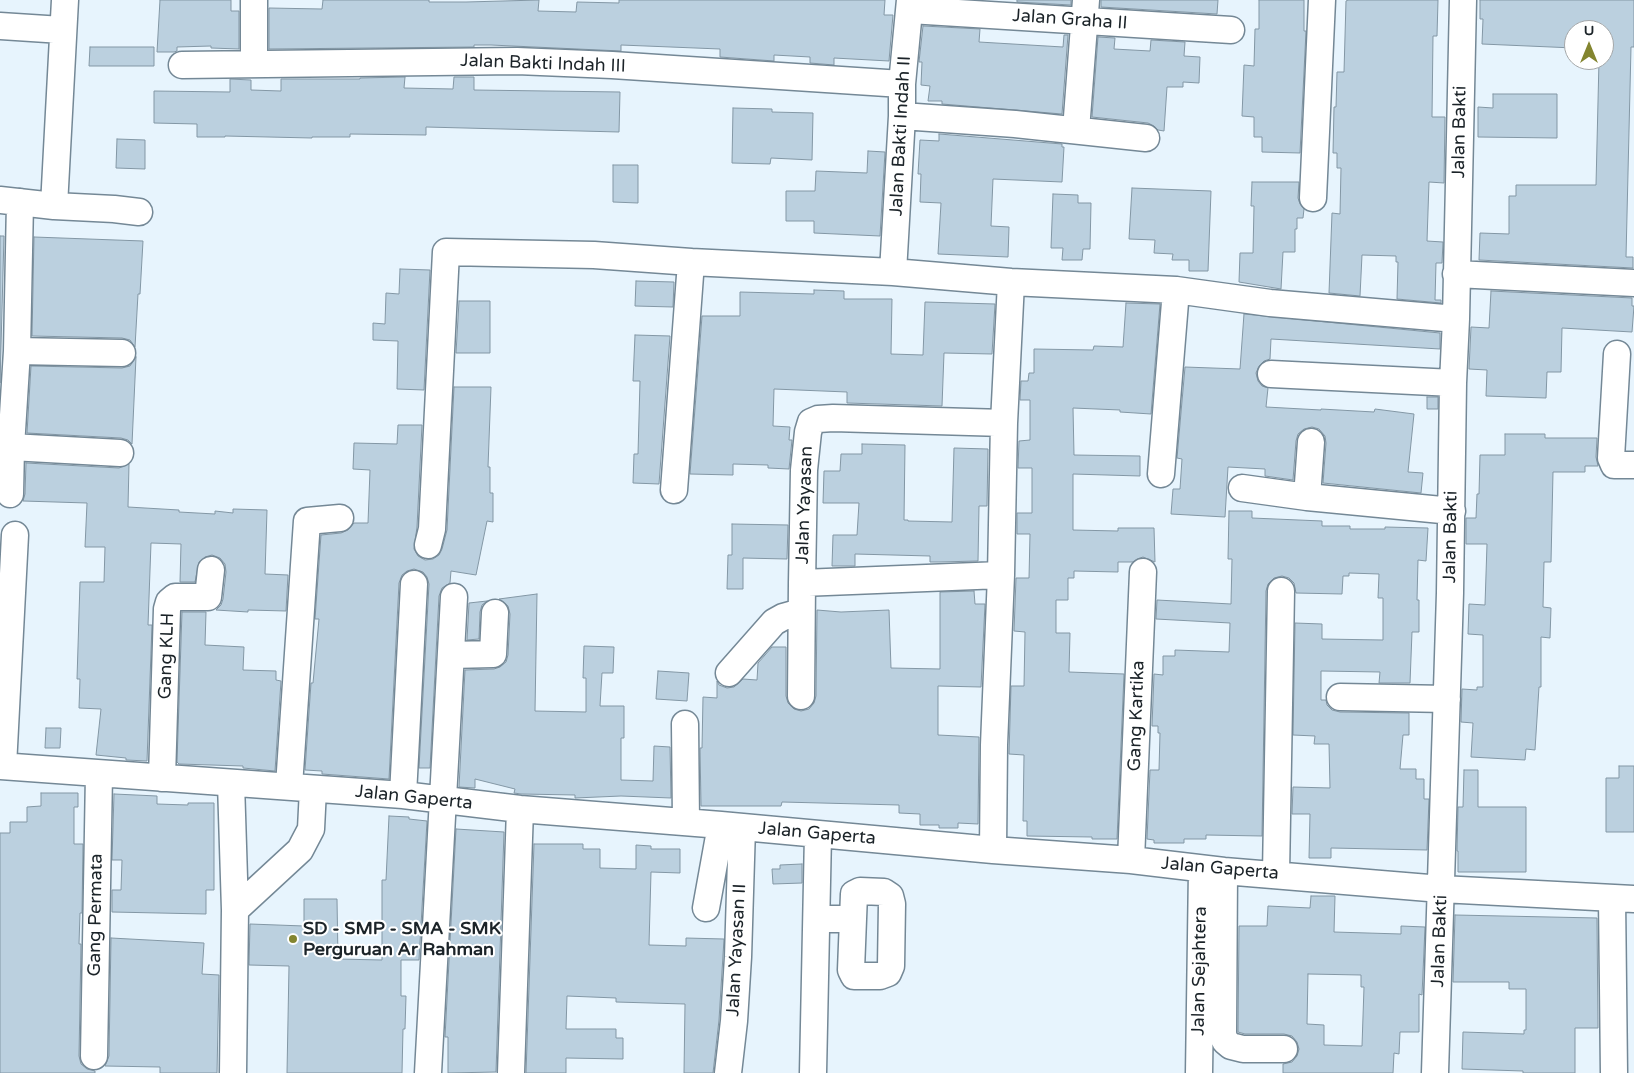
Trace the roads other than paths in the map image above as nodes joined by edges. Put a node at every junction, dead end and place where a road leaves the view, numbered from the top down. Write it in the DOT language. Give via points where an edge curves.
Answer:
graph roads {
  1 [pos="65,0"];
  2 [pos="254,0"];
  3 [pos="1322,0"];
  4 [pos="1463,0"];
  5 [pos="910,5"];
  6 [pos="1086,11"];
  7 [pos="0,26"];
  8 [pos="62,30"];
  9 [pos="1231,30"];
  10 [pos="254,64"];
  11 [pos="182,65"];
  12 [pos="902,84"];
  13 [pos="902,116"];
  14 [pos="1076,130"];
  15 [pos="1146,138"];
  16 [pos="1313,198"];
  17 [pos="10,201"];
  18 [pos="54,206"];
  19 [pos="139,212"];
  20 [pos="460,252"];
  21 [pos="691,262"];
  22 [pos="893,272"];
  23 [pos="1456,274"];
  24 [pos="1011,282"];
  25 [pos="1634,283"];
  26 [pos="1176,290"];
  27 [pos="459,291"];
  28 [pos="1456,318"];
  29 [pos="17,351"];
  30 [pos="122,352"];
  31 [pos="1617,354"];
  32 [pos="1271,374"];
  33 [pos="1453,383"];
  34 [pos="1004,423"];
  35 [pos="1311,442"];
  36 [pos="11,447"];
  37 [pos="120,453"];
  38 [pos="1634,466"];
  39 [pos="1161,474"];
  40 [pos="1242,488"];
  41 [pos="674,490"];
  42 [pos="10,494"];
  43 [pos="1308,497"];
  44 [pos="1452,512"];
  45 [pos="340,518"];
  46 [pos="15,535"];
  47 [pos="428,546"];
  48 [pos="211,570"];
  49 [pos="1143,572"];
  50 [pos="1001,575"];
  51 [pos="802,583"];
  52 [pos="414,584"];
  53 [pos="1281,591"];
  54 [pos="454,597"];
  55 [pos="801,612"];
  56 [pos="495,614"];
  57 [pos="451,655"];
  58 [pos="729,673"];
  59 [pos="801,696"];
  60 [pos="1340,697"];
  61 [pos="1447,699"];
  62 [pos="685,724"];
  63 [pos="2,760"];
  64 [pos="99,774"];
  65 [pos="162,778"];
  66 [pos="231,783"];
  67 [pos="301,787"];
  68 [pos="403,796"];
  69 [pos="443,800"];
  70 [pos="520,809"];
  71 [pos="686,822"];
  72 [pos="731,826"];
  73 [pos="818,834"];
  74 [pos="993,850"];
  75 [pos="1131,860"];
  76 [pos="1213,870"];
  77 [pos="1276,874"];
  78 [pos="1441,889"];
  79 [pos="1623,898"];
  80 [pos="706,908"];
  81 [pos="235,910"];
  82 [pos="817,912"];
  83 [pos="853,913"];
  84 [pos="1284,1050"];
  85 [pos="94,1056"];
  86 [pos="233,1073"];
  87 [pos="428,1073"];
  88 [pos="512,1073"];
  89 [pos="728,1073"];
  90 [pos="812,1073"];
  91 [pos="1199,1073"];
  92 [pos="1435,1073"];
  93 [pos="1614,1073"];
  1 -- 8 [label="street"];
  2 -- 10 [label="street"];
  3 -- 16 [label="street"];
  4 -- 23 [label="street, Jalan Bakti"];
  5 -- 6 [label="street, Jalan Graha II"];
  5 -- 12 [label="street, Jalan Bakti Indah II"];
  6 -- 9 [label="street, Jalan Graha II"];
  6 -- 14 [label="street"];
  7 -- 8 [label="street"];
  8 -- 18 [label="street"];
  10 -- 11 [label="street, Jalan Bakti Indah III"];
  10 -- 12 [label="street, Jalan Bakti Indah III" via="517,61"];
  12 -- 13 [label="street, Jalan Bakti Indah II"];
  13 -- 14 [label="street"];
  13 -- 22 [label="street, Jalan Bakti Indah II"];
  14 -- 15 [label="street"];
  17 -- 18 [label="street"];
  17 -- 29 [label="street"];
  18 -- 19 [label="street"];
  20 -- 21 [label="street" via="594,255"];
  20 -- 27 [label="street"];
  20 -- 47 [label="street" via="444,254 432,529"];
  21 -- 22 [label="street"];
  21 -- 41 [label="street"];
  22 -- 24 [label="street"];
  23 -- 25 [label="street"];
  23 -- 28 [label="street, Jalan Bakti"];
  24 -- 26 [label="street"];
  24 -- 34 [label="street"];
  26 -- 28 [label="street" via="1270,303"];
  26 -- 39 [label="street"];
  28 -- 33 [label="street, Jalan Bakti"];
  29 -- 30 [label="street"];
  29 -- 36 [label="street"];
  31 -- 38 [label="street" via="1610,458 1614,465"];
  32 -- 33 [label="street"];
  33 -- 44 [label="street, Jalan Bakti"];
  34 -- 50 [label="street"];
  34 -- 51 [label="street, Jalan Yayasan" via="833,418 811,422 804,470"];
  35 -- 43 [label="street"];
  36 -- 37 [label="street"];
  36 -- 42 [label="street"];
  40 -- 43 [label="street"];
  43 -- 44 [label="street"];
  44 -- 61 [label="street, Jalan Bakti"];
  45 -- 67 [label="street" via="307,521"];
  46 -- 63 [label="street"];
  48 -- 65 [label="street, Gang KLH" via="208,597 174,597 167,609"];
  49 -- 75 [label="street, Gang Kartika"];
  50 -- 51 [label="street, Jalan Yayasan"];
  50 -- 74 [label="street"];
  51 -- 55 [label="street"];
  52 -- 68 [label="street"];
  53 -- 77 [label="street"];
  54 -- 57 [label="street"];
  55 -- 58 [label="street" via="774,622"];
  55 -- 59 [label="street"];
  56 -- 57 [label="street" via="493,654"];
  57 -- 69 [label="street"];
  60 -- 61 [label="street"];
  61 -- 78 [label="street, Jalan Bakti"];
  62 -- 71 [label="street"];
  63 -- 64 [label="street, Jalan Gaperta"];
  64 -- 65 [label="street, Jalan Gaperta"];
  64 -- 85 [label="street, Gang Permata"];
  65 -- 66 [label="street, Jalan Gaperta"];
  66 -- 67 [label="street, Jalan Gaperta"];
  66 -- 81 [label="street"];
  67 -- 68 [label="street, Jalan Gaperta"];
  67 -- 81 [label="street" via="310,829 300,850"];
  68 -- 69 [label="street, Jalan Gaperta"];
  69 -- 70 [label="street, Jalan Gaperta"];
  69 -- 87 [label="street"];
  70 -- 71 [label="street, Jalan Gaperta"];
  70 -- 88 [label="street"];
  71 -- 72 [label="street, Jalan Gaperta"];
  72 -- 73 [label="street, Jalan Gaperta"];
  72 -- 80 [label="street"];
  72 -- 89 [label="street, Jalan Yayasan II" via="737,975"];
  73 -- 74 [label="street, Jalan Gaperta"];
  73 -- 82 [label="street"];
  74 -- 75 [label="street, Jalan Gaperta"];
  75 -- 76 [label="street, Jalan Gaperta"];
  76 -- 77 [label="street, Jalan Gaperta"];
  76 -- 84 [label="street" via="1225,1041 1243,1049"];
  76 -- 91 [label="street, Jalan Sejahtera"];
  77 -- 78 [label="street, Jalan Gaperta"];
  78 -- 79 [label="street, Jalan Gaperta"];
  78 -- 92 [label="street, Jalan Bakti"];
  79 -- 93 [label="street"];
  81 -- 86 [label="street"];
  82 -- 83 [label="street"];
  82 -- 90 [label="street"];
}
